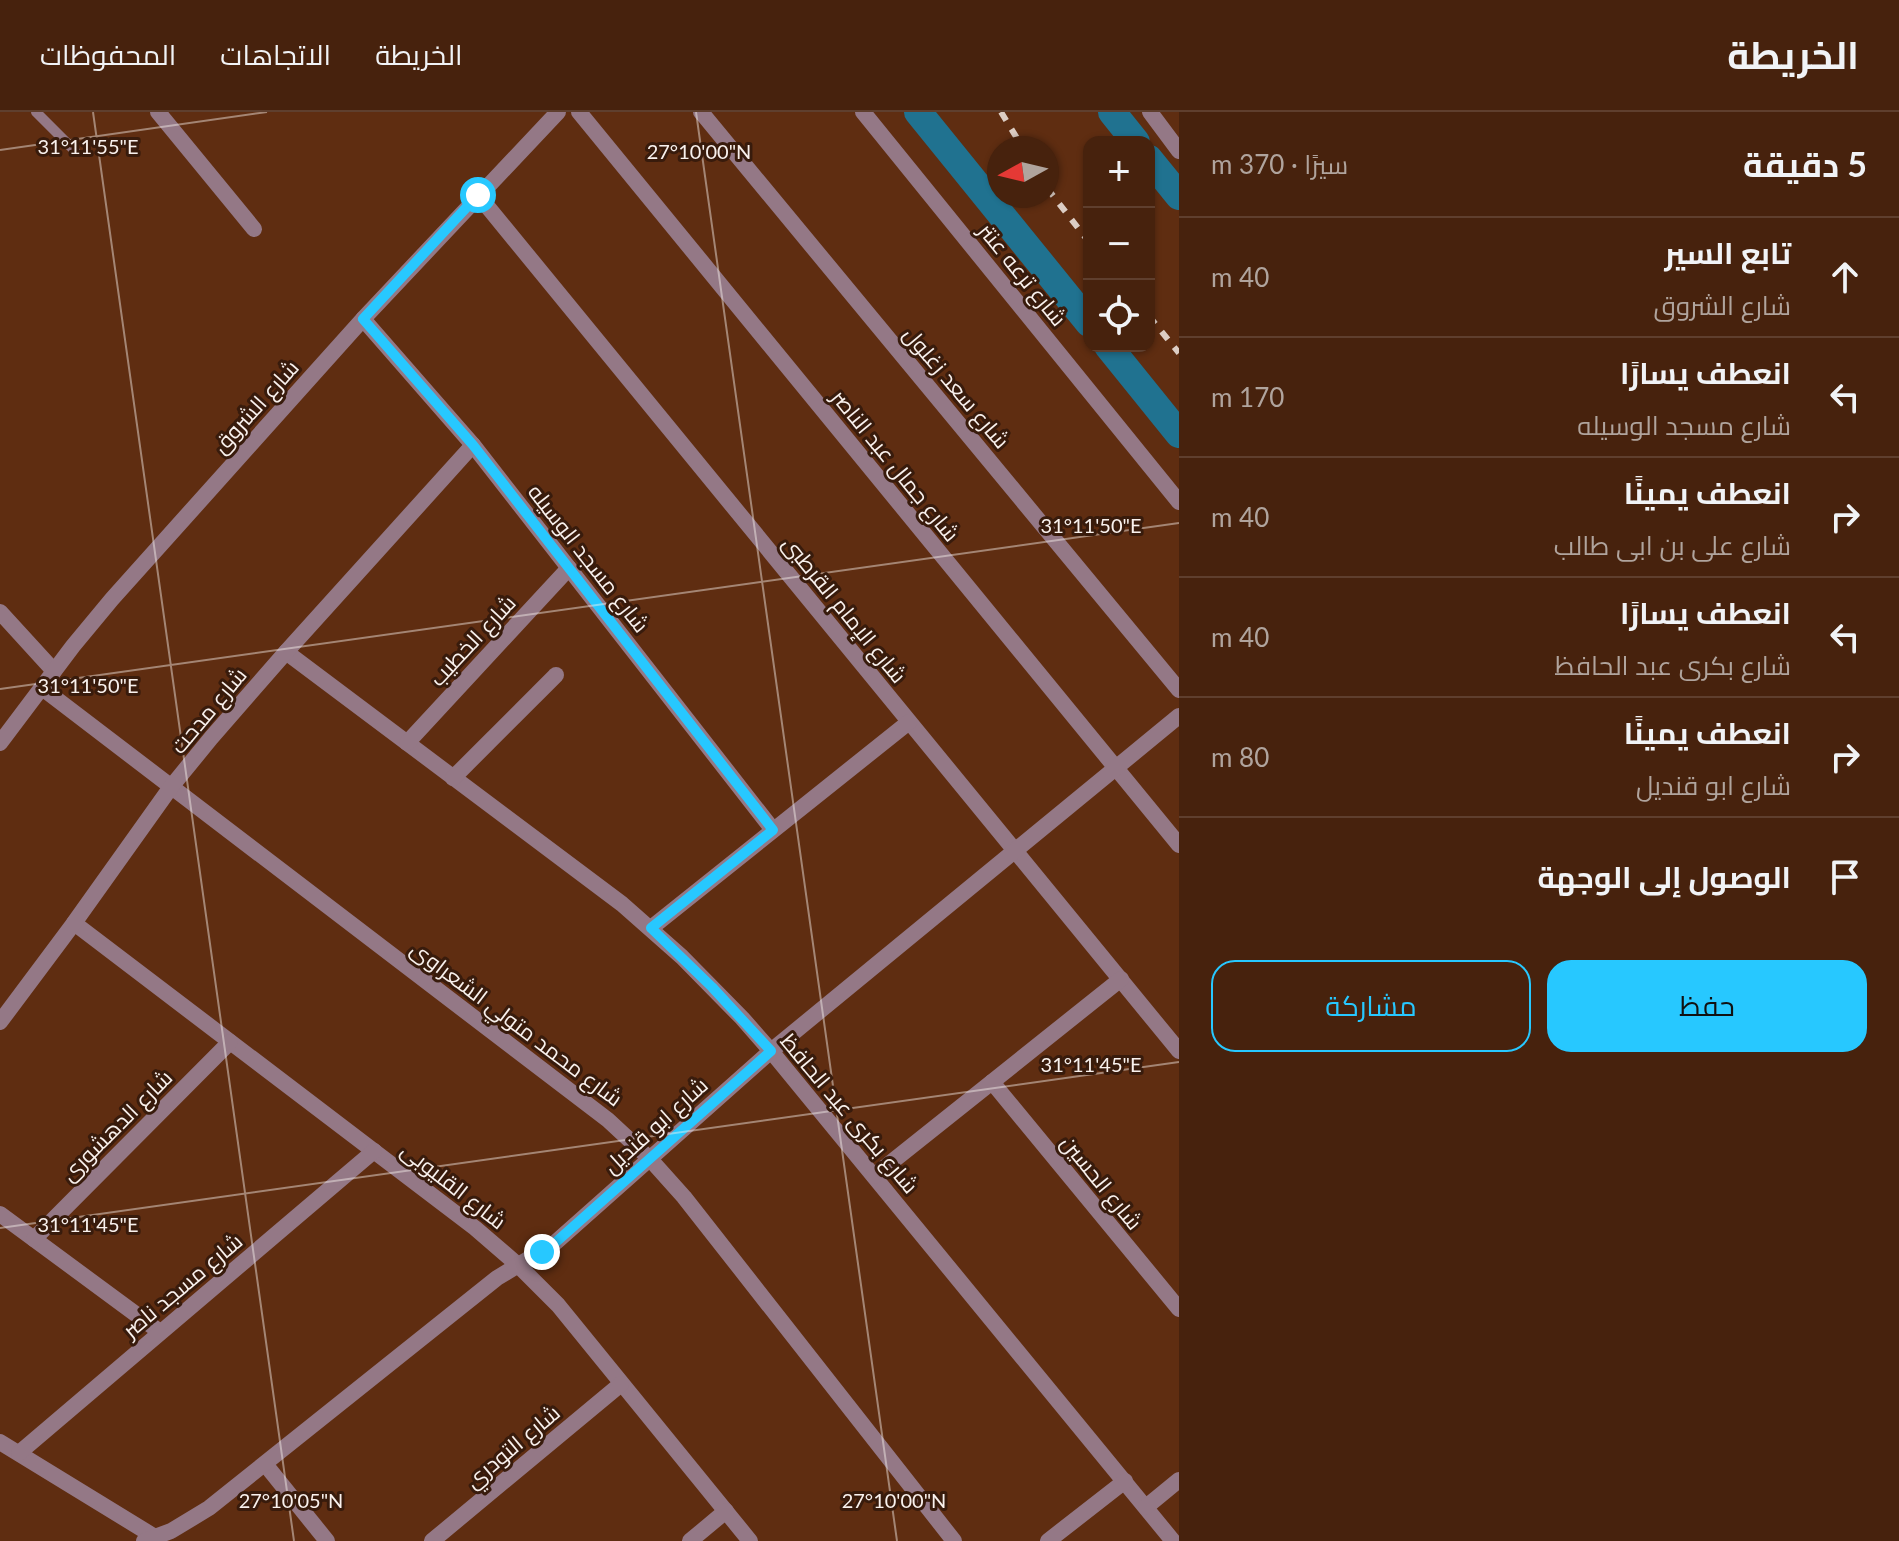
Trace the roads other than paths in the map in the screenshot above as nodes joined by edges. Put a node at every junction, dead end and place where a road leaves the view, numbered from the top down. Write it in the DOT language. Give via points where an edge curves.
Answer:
graph roads {
  1 [pos="36,112"];
  2 [pos="158,112"];
  3 [pos="558,112"];
  4 [pos="579,112"];
  5 [pos="701,112"];
  6 [pos="863,112"];
  7 [pos="1150,112"];
  8 [pos="75,151"];
  9 [pos="1179,151"];
  10 [pos="478,195"];
  11 [pos="254,229"];
  12 [pos="363,319"];
  13 [pos="473,445"];
  14 [pos="1179,502"];
  15 [pos="569,568"];
  16 [pos="0,612"];
  17 [pos="286,652"];
  18 [pos="54,671"];
  19 [pos="556,675"];
  20 [pos="42,688"];
  21 [pos="1179,690"];
  22 [pos="1179,716"];
  23 [pos="909,722"];
  24 [pos="0,743"];
  25 [pos="407,743"];
  26 [pos="1116,769"];
  27 [pos="453,778"];
  28 [pos="171,787"];
  29 [pos="773,830"];
  30 [pos="1179,845"];
  31 [pos="1016,850"];
  32 [pos="74,923"];
  33 [pos="651,928"];
  34 [pos="1121,979"];
  35 [pos="0,1022"];
  36 [pos="230,1042"];
  37 [pos="771,1051"];
  38 [pos="1179,1051"];
  39 [pos="992,1082"];
  40 [pos="374,1151"];
  41 [pos="650,1159"];
  42 [pos="874,1176"];
  43 [pos="0,1214"];
  44 [pos="34,1239"];
  45 [pos="518,1265"];
  46 [pos="1179,1309"];
  47 [pos="160,1332"];
  48 [pos="621,1384"];
  49 [pos="0,1442"];
  50 [pos="19,1453"];
  51 [pos="265,1464"];
  52 [pos="1179,1480"];
  53 [pos="1125,1481"];
  54 [pos="1146,1507"];
  55 [pos="726,1511"];
  56 [pos="161,1538"];
  57 [pos="327,1541"];
  58 [pos="432,1541"];
  59 [pos="690,1541"];
  60 [pos="750,1541"];
  61 [pos="954,1541"];
  62 [pos="1048,1541"];
  63 [pos="1173,1541"];
  1 -- 8 [label="lane"];
  2 -- 11 [label="street"];
  3 -- 10 [label="street, شارع الشروق"];
  4 -- 26 [label="street, شارع جمال عبد الناصر"];
  5 -- 21 [label="street, شارع سعد زغلول"];
  6 -- 14 [label="street, شارع ترعه عنتر"];
  7 -- 9 [label="street"];
  10 -- 12 [label="street, شارع الشروق"];
  10 -- 23 [label="street, شارع الإمام القرطبى"];
  12 -- 13 [label="street, شارع مسجد الوسيله"];
  12 -- 18 [label="street, شارع الشروق"];
  13 -- 15 [label="street, شارع مسجد الوسيله"];
  13 -- 17 [label="street, شارع مدحت"];
  15 -- 25 [label="street, شارع الخطيب"];
  15 -- 29 [label="street, شارع مسجد الوسيله"];
  16 -- 18 [label="street"];
  17 -- 25 [label="street, شارع بكرى عبد الحافظ"];
  17 -- 28 [label="street, شارع مدحت"];
  18 -- 20 [label="street, شارع الشروق"];
  19 -- 27 [label="street"];
  20 -- 24 [label="street, شارع الشروق"];
  20 -- 28 [label="street, شارع محمد متولي الشعراوى"];
  22 -- 26 [label="street, شارع ابو قنديل"];
  23 -- 29 [label="street"];
  23 -- 31 [label="street, شارع الإمام القرطبى"];
  25 -- 27 [label="street, شارع بكرى عبد الحافظ"];
  26 -- 30 [label="street, شارع جمال عبد الناصر"];
  26 -- 31 [label="street, شارع ابو قنديل"];
  27 -- 33 [label="street, شارع بكرى عبد الحافظ"];
  28 -- 32 [label="street, شارع مدحت"];
  28 -- 41 [label="street, شارع محمد متولي الشعراوى" via="608,1120"];
  29 -- 33 [label="street"];
  31 -- 34 [label="street, شارع الإمام القرطبى"];
  31 -- 37 [label="street, شارع ابو قنديل"];
  32 -- 35 [label="street, شارع مدحت"];
  32 -- 36 [label="street, شارع القليوبى"];
  33 -- 37 [label="street, شارع بكرى عبد الحافظ"];
  34 -- 38 [label="street, شارع الإمام القرطبى"];
  34 -- 39 [label="street"];
  36 -- 40 [label="street, شارع القليوبى"];
  36 -- 44 [label="street, شارع الدهشورى"];
  37 -- 41 [label="street, شارع ابو قنديل"];
  37 -- 42 [label="street, شارع بكرى عبد الحافظ"];
  39 -- 42 [label="street"];
  39 -- 46 [label="street, شارع الحسين"];
  40 -- 45 [label="street, شارع القليوبى"];
  40 -- 47 [label="street, شارع مسجد ناصر"];
  41 -- 45 [label="street, شارع ابو قنديل" via="556,1242"];
  41 -- 61 [label="street, شارع محمد متولي الشعراوى"];
  42 -- 53 [label="street, شارع بكرى عبد الحافظ"];
  43 -- 44 [label="street"];
  44 -- 47 [label="street"];
  45 -- 48 [label="street, شارع القليوبى" via="558,1305"];
  45 -- 51 [label="street, شارع ابو قنديل"];
  47 -- 50 [label="street, شارع مسجد ناصر"];
  48 -- 55 [label="street, شارع القليوبى"];
  48 -- 58 [label="street, شارع التودري"];
  49 -- 50 [label="street"];
  50 -- 56 [label="street"];
  51 -- 56 [label="street, شارع ابو قنديل"];
  51 -- 57 [label="street"];
  52 -- 54 [label="street"];
  53 -- 54 [label="street, شارع بكرى عبد الحافظ"];
  53 -- 62 [label="street"];
  54 -- 63 [label="street, شارع بكرى عبد الحافظ"];
  55 -- 59 [label="street"];
  55 -- 60 [label="street, شارع القليوبى"];
}
